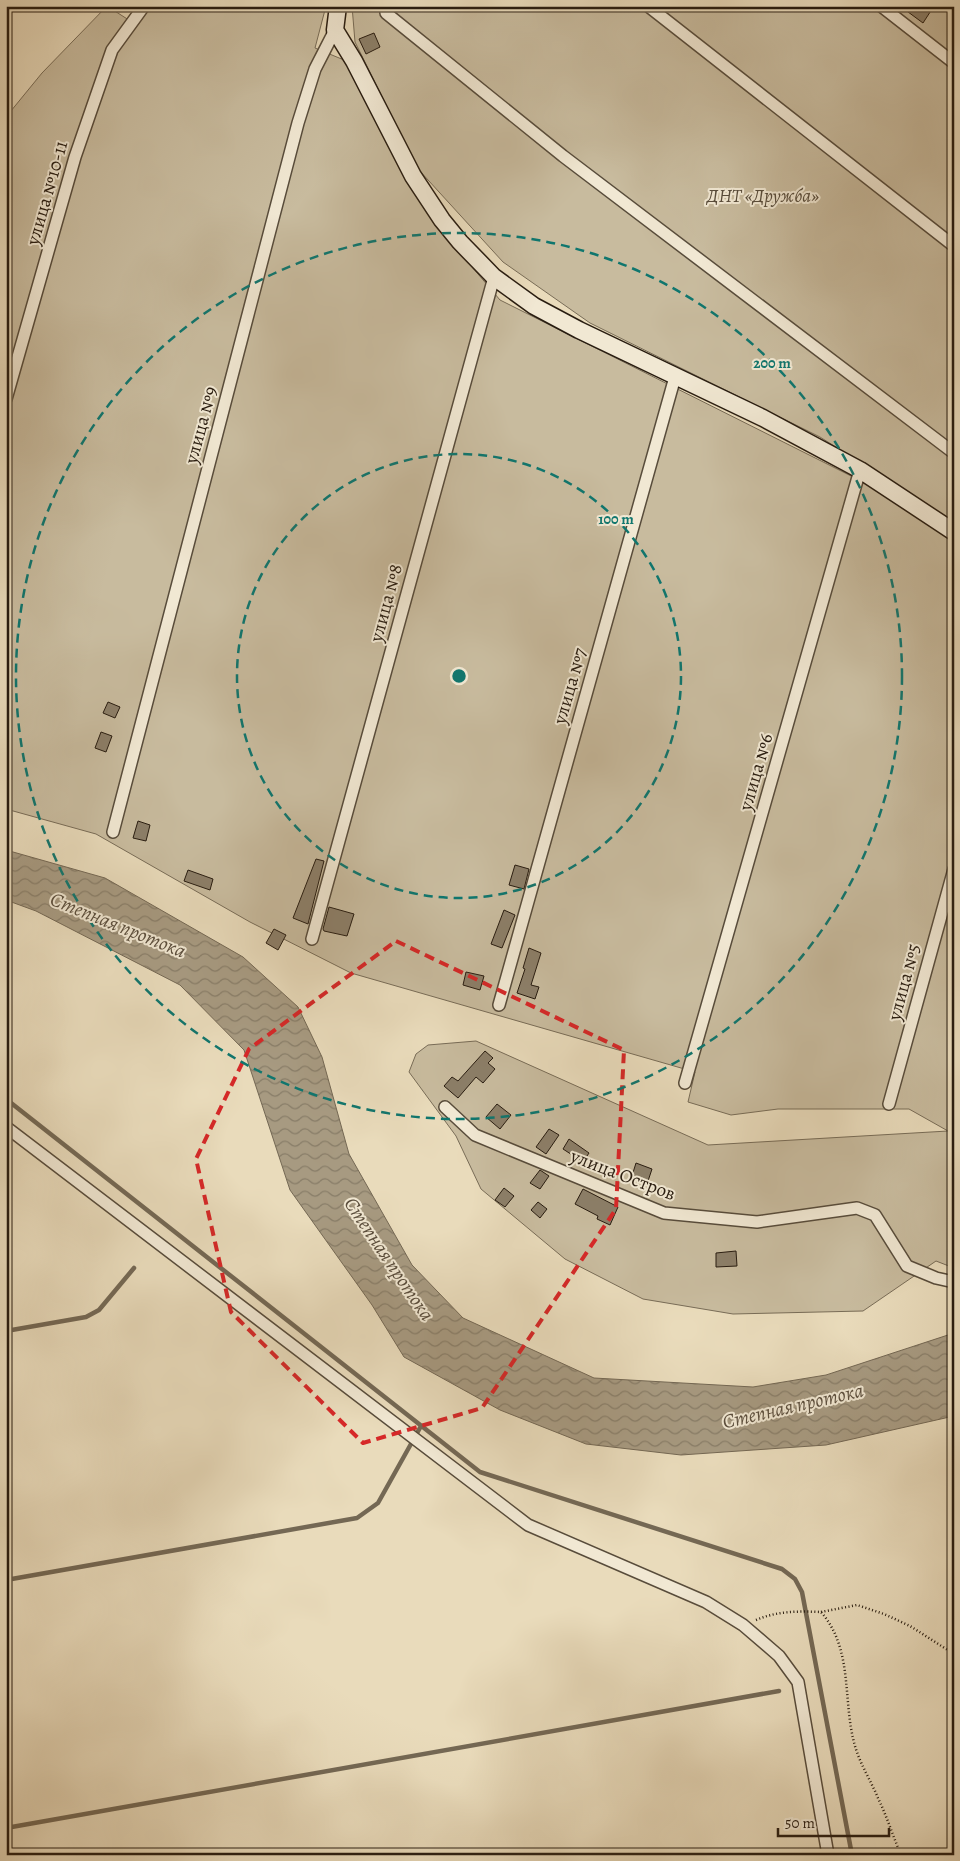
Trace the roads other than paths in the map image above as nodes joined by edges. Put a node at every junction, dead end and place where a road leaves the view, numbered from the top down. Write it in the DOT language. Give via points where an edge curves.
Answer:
graph roads {
  1 [pos="144,6"];
  2 [pos="338,6"];
  3 [pos="386,6"];
  4 [pos="648,6"];
  5 [pos="880,6"];
  6 [pos="335,30"];
  7 [pos="954,63"];
  8 [pos="954,246"];
  9 [pos="494,277"];
  10 [pos="675,377"];
  11 [pos="6,399"];
  12 [pos="954,453"];
  13 [pos="860,470"];
  14 [pos="954,532"];
  15 [pos="113,832"];
  16 [pos="954,870"];
  17 [pos="312,939"];
  18 [pos="499,1005"];
  19 [pos="685,1083"];
  20 [pos="889,1104"];
  21 [pos="445,1107"];
  22 [pos="6,1127"];
  23 [pos="954,1282"];
  24 [pos="828,1855"];
  1 -- 11 [label="street, улица №10-11" via="112,50 75,157"];
  2 -- 6 [label="street"];
  3 -- 12 [label="street" via="386,13 563,156"];
  4 -- 8 [label="street"];
  5 -- 7 [label="street"];
  6 -- 9 [label="street" via="354,60 413,176 442,220"];
  6 -- 15 [label="street, улица №9" via="315,69 298,123"];
  9 -- 10 [label="street" via="534,306"];
  9 -- 17 [label="street, улица №8"];
  10 -- 13 [label="street" via="763,418"];
  10 -- 18 [label="street, улица №7"];
  13 -- 14 [label="street"];
  13 -- 19 [label="street, улица №6"];
  16 -- 20 [label="street, улица №5"];
  21 -- 23 [label="street, улица Остров" via="475,1135 664,1214 757,1222 857,1208 875,1215 907,1266"];
  22 -- 24 [label="street" via="528,1525 706,1602 743,1625 779,1656 798,1682"];
}
